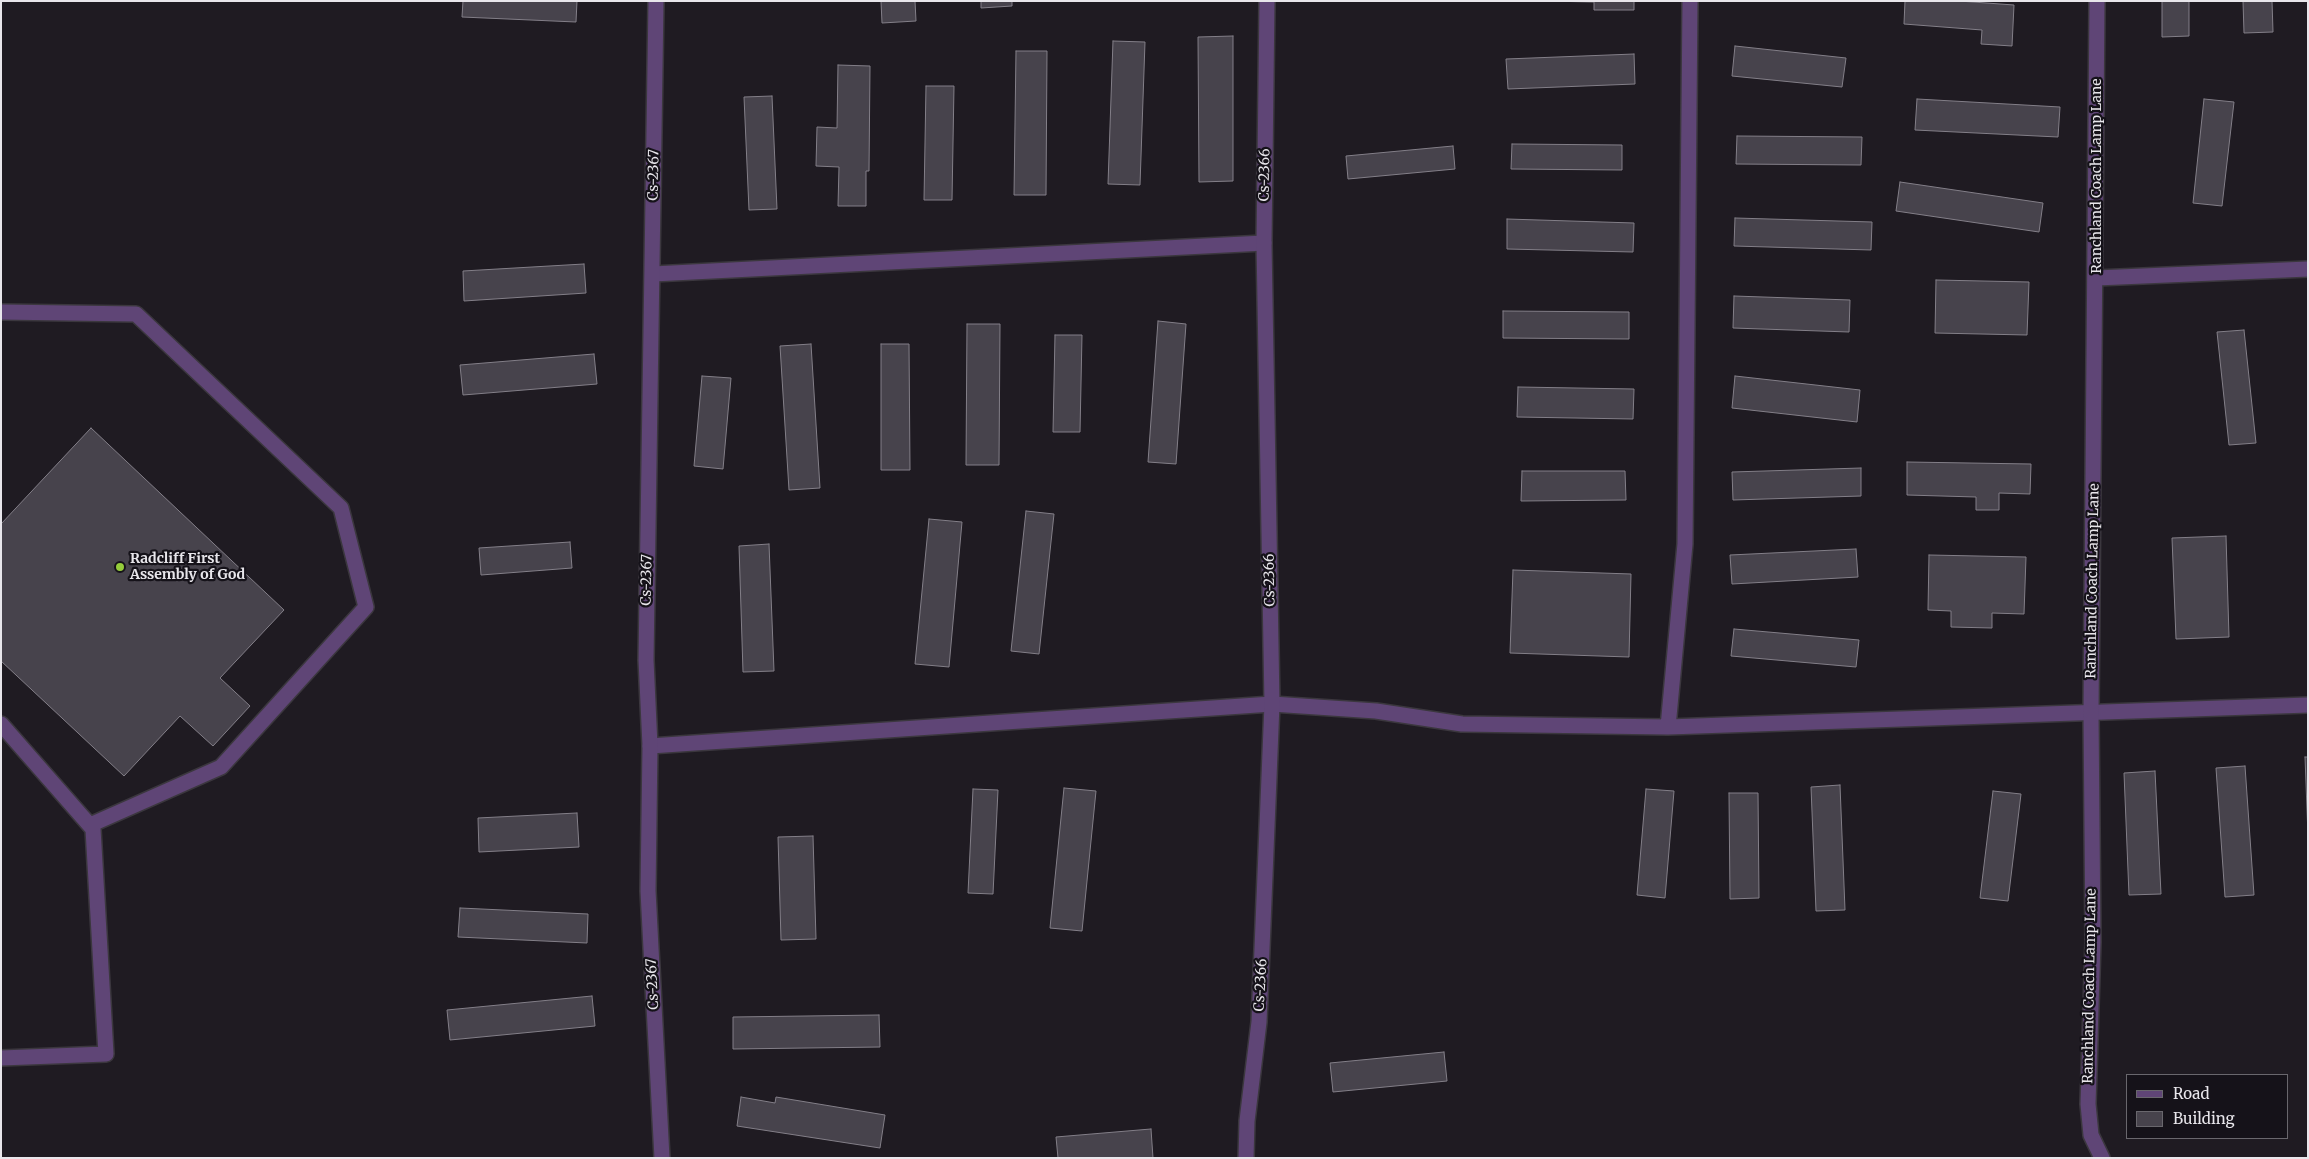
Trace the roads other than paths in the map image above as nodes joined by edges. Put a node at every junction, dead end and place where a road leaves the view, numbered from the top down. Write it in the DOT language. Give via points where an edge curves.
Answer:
graph roads {
  1 [pos="656,1"];
  2 [pos="1267,1"];
  3 [pos="1690,1"];
  4 [pos="2097,1"];
  5 [pos="1264,244"];
  6 [pos="2308,269"];
  7 [pos="653,274"];
  8 [pos="2096,278"];
  9 [pos="1,312"];
  10 [pos="1272,704"];
  11 [pos="2308,705"];
  12 [pos="2091,713"];
  13 [pos="1,724"];
  14 [pos="1668,727"];
  15 [pos="650,746"];
  16 [pos="90,825"];
  17 [pos="1,1058"];
  18 [pos="662,1158"];
  19 [pos="1246,1158"];
  20 [pos="2102,1158"];
  1 -- 7 [label="street, Cs-2367"];
  2 -- 5 [label="street, Cs-2366"];
  3 -- 14 [label="street" via="1686,544"];
  4 -- 8 [label="street, Ranchland Coach Lamp Lane"];
  5 -- 7 [label="street"];
  5 -- 10 [label="street, Cs-2366"];
  6 -- 8 [label="street"];
  7 -- 15 [label="street, Cs-2367" via="646,660"];
  8 -- 12 [label="street, Ranchland Coach Lamp Lane"];
  9 -- 16 [label="street" via="136,314 341,508 366,607 221,767"];
  10 -- 14 [label="street" via="1376,711 1462,724"];
  10 -- 15 [label="street"];
  10 -- 19 [label="street, Cs-2366" via="1259,1022 1247,1121"];
  11 -- 12 [label="street"];
  12 -- 14 [label="street"];
  12 -- 20 [label="street, Ranchland Coach Lamp Lane" via="2093,942 2088,1104 2091,1135"];
  13 -- 16 [label="street"];
  15 -- 18 [label="street, Cs-2367" via="648,891"];
  16 -- 17 [label="street" via="93,829 106,1054"];
}
